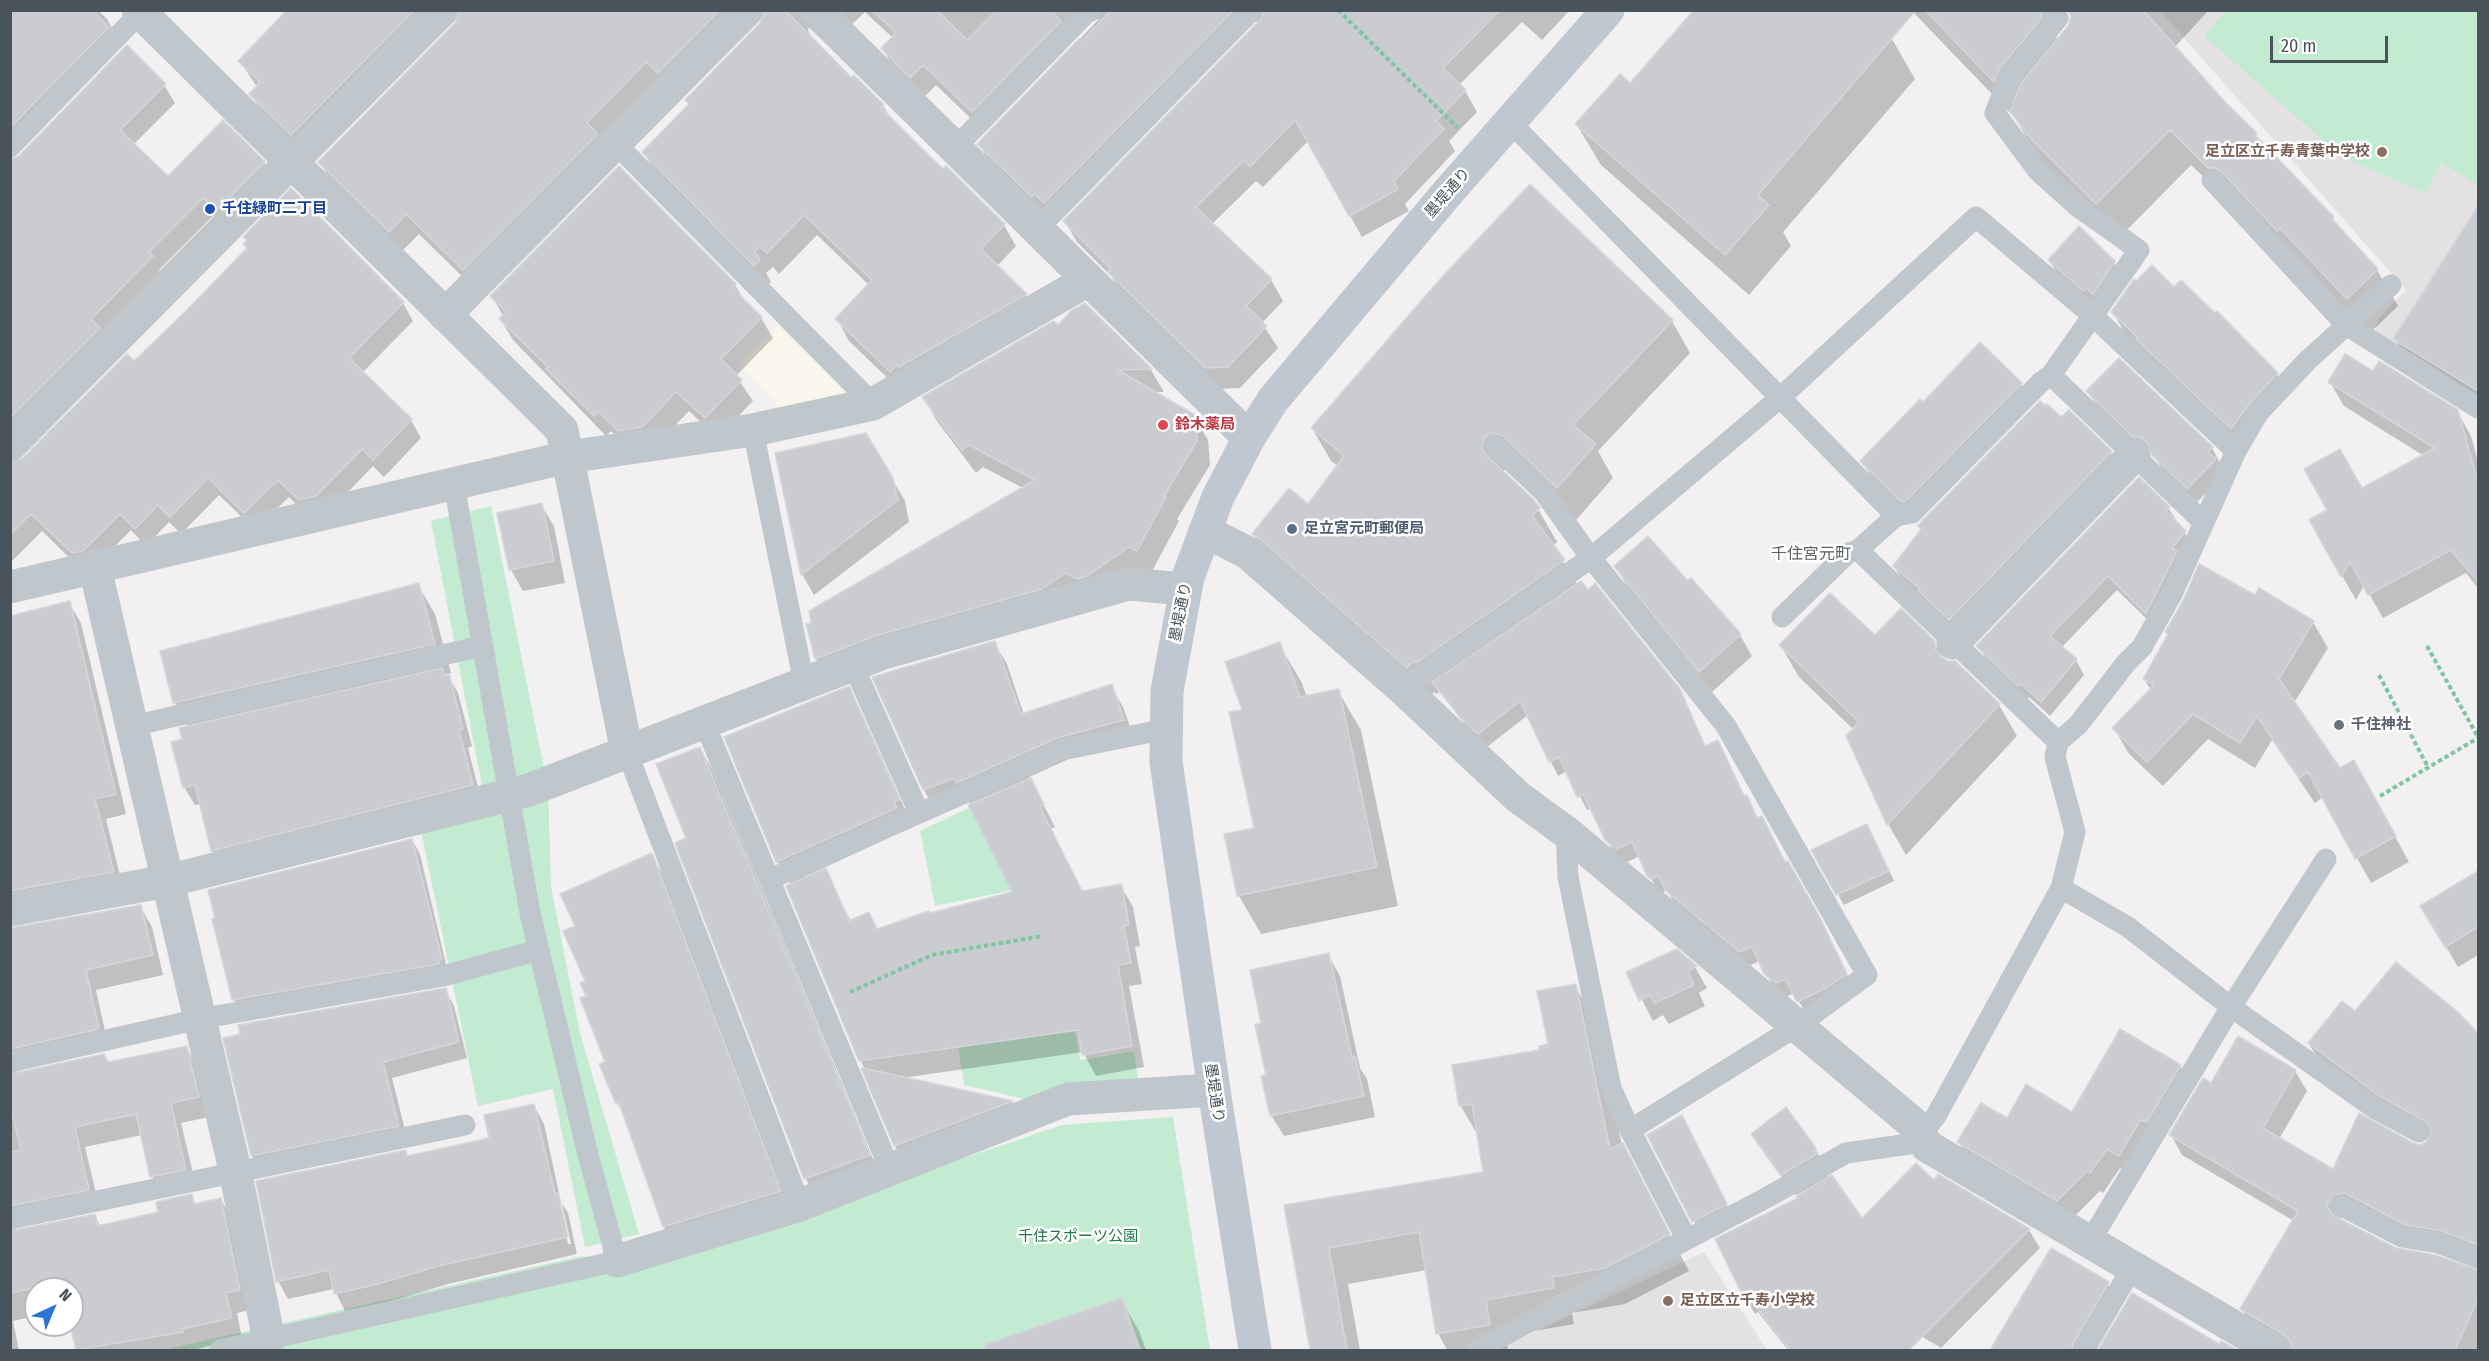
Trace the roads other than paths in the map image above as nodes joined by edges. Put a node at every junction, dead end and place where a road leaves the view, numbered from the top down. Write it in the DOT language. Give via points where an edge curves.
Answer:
graph roads {
  1 [pos="442,10"];
  2 [pos="747,10"];
  3 [pos="815,10"];
  4 [pos="1089,10"];
  5 [pos="1252,10"];
  6 [pos="1608,10"];
  7 [pos="2052,10"];
  8 [pos="141,12"];
  9 [pos="1510,122"];
  10 [pos="616,144"];
  11 [pos="10,147"];
  12 [pos="955,148"];
  13 [pos="291,163"];
  14 [pos="2212,180"];
  15 [pos="1037,229"];
  16 [pos="1088,280"];
  17 [pos="2391,285"];
  18 [pos="445,315"];
  19 [pos="2092,315"];
  20 [pos="2346,324"];
  21 [pos="2051,375"];
  22 [pos="1781,397"];
  23 [pos="873,404"];
  24 [pos="2478,408"];
  25 [pos="753,430"];
  26 [pos="1249,438"];
  27 [pos="10,445"];
  28 [pos="1494,445"];
  29 [pos="2236,451"];
  30 [pos="2134,455"];
  31 [pos="568,457"];
  32 [pos="454,484"];
  33 [pos="1896,516"];
  34 [pos="2203,522"];
  35 [pos="1205,531"];
  36 [pos="1858,550"];
  37 [pos="1591,558"];
  38 [pos="95,568"];
  39 [pos="10,587"];
  40 [pos="1185,589"];
  41 [pos="1782,617"];
  42 [pos="1953,643"];
  43 [pos="483,646"];
  44 [pos="853,664"];
  45 [pos="804,683"];
  46 [pos="1402,688"];
  47 [pos="704,722"];
  48 [pos="132,726"];
  49 [pos="1166,729"];
  50 [pos="2058,742"];
  51 [pos="627,752"];
  52 [pos="509,795"];
  53 [pos="919,813"];
  54 [pos="1566,832"];
  55 [pos="2326,859"];
  56 [pos="770,879"];
  57 [pos="167,881"];
  58 [pos="2061,888"];
  59 [pos="10,910"];
  60 [pos="539,950"];
  61 [pos="2231,1007"];
  62 [pos="199,1019"];
  63 [pos="1797,1026"];
  64 [pos="10,1062"];
  65 [pos="1214,1090"];
  66 [pos="465,1125"];
  67 [pos="1630,1130"];
  68 [pos="2419,1132"];
  69 [pos="1921,1135"];
  70 [pos="235,1170"];
  71 [pos="890,1170"];
  72 [pos="800,1205"];
  73 [pos="2340,1205"];
  74 [pos="10,1219"];
  75 [pos="1686,1238"];
  76 [pos="2088,1243"];
  77 [pos="2478,1258"];
  78 [pos="617,1262"];
  79 [pos="2132,1268"];
  80 [pos="269,1340"];
  81 [pos="220,1350"];
  82 [pos="1255,1350"];
  83 [pos="1476,1350"];
  84 [pos="2084,1350"];
  85 [pos="2273,1350"];
  1 -- 13 [label="street"];
  2 -- 10 [label="street"];
  3 -- 12 [label="street"];
  4 -- 12 [label="lane"];
  5 -- 15 [label="lane"];
  6 -- 9 [label="main road, 墨堤通り"];
  7 -- 19 [label="lane" via="2058,18 2010,76 1995,113 2038,171 2078,207 2139,250"];
  8 -- 11 [label="lane"];
  8 -- 13 [label="street"];
  9 -- 22 [label="lane"];
  9 -- 26 [label="main road, 墨堤通り" via="1280,392"];
  10 -- 18 [label="street"];
  10 -- 23 [label="lane"];
  12 -- 15 [label="street"];
  13 -- 18 [label="street"];
  13 -- 27 [label="street"];
  14 -- 20 [label="lane"];
  15 -- 16 [label="street"];
  16 -- 23 [label="street"];
  16 -- 26 [label="street"];
  17 -- 20 [label="lane"];
  18 -- 31 [label="street" via="562,430"];
  19 -- 21 [label="lane"];
  19 -- 22 [label="lane" via="1976,218"];
  19 -- 29 [label="lane"];
  20 -- 24 [label="lane"];
  20 -- 29 [label="lane" via="2259,412"];
  21 -- 30 [label="lane"];
  21 -- 33 [label="lane" via="1912,513"];
  22 -- 33 [label="lane"];
  22 -- 37 [label="lane"];
  23 -- 25 [label="street"];
  25 -- 31 [label="street"];
  25 -- 45 [label="lane"];
  26 -- 35 [label="main road, 墨堤通り"];
  28 -- 37 [label="lane" via="1543,491"];
  29 -- 34 [label="lane"];
  30 -- 34 [label="lane"];
  30 -- 42 [label="street"];
  31 -- 32 [label="street"];
  31 -- 51 [label="street"];
  32 -- 38 [label="street"];
  32 -- 43 [label="lane"];
  33 -- 36 [label="lane"];
  34 -- 50 [label="lane" via="2172,594 2142,647 2078,725"];
  35 -- 40 [label="main road, 墨堤通り"];
  35 -- 46 [label="street" via="1248,553"];
  36 -- 41 [label="lane" via="1848,553"];
  36 -- 42 [label="lane"];
  37 -- 46 [label="lane"];
  37 -- 63 [label="lane" via="1726,726 1867,975"];
  38 -- 39 [label="street"];
  38 -- 48 [label="street"];
  40 -- 44 [label="street" via="1128,584 883,652"];
  40 -- 49 [label="main road, 墨堤通り" via="1167,691"];
  42 -- 50 [label="lane"];
  43 -- 48 [label="lane"];
  43 -- 52 [label="lane"];
  44 -- 45 [label="street"];
  44 -- 53 [label="lane"];
  45 -- 47 [label="street"];
  46 -- 54 [label="street" via="1518,798"];
  47 -- 51 [label="street"];
  47 -- 56 [label="lane"];
  48 -- 57 [label="street"];
  49 -- 53 [label="lane" via="1062,750"];
  49 -- 65 [label="main road, 墨堤通り" via="1166,762"];
  50 -- 58 [label="lane" via="2055,757 2075,832"];
  51 -- 52 [label="street"];
  51 -- 72 [label="lane"];
  52 -- 57 [label="street"];
  52 -- 60 [label="lane"];
  53 -- 56 [label="lane"];
  54 -- 63 [label="street"];
  54 -- 67 [label="lane" via="1568,877 1611,1088"];
  55 -- 61 [label="lane"];
  56 -- 71 [label="lane"];
  57 -- 59 [label="street"];
  57 -- 62 [label="street"];
  58 -- 61 [label="lane" via="2128,927"];
  58 -- 69 [label="lane" via="1936,1116"];
  60 -- 62 [label="lane" via="443,976"];
  60 -- 78 [label="lane"];
  61 -- 68 [label="lane" via="2374,1108"];
  61 -- 76 [label="lane"];
  62 -- 64 [label="lane"];
  62 -- 70 [label="street"];
  63 -- 67 [label="lane"];
  63 -- 69 [label="street" via="1915,1125"];
  65 -- 71 [label="street" via="1068,1099"];
  65 -- 82 [label="main road, 墨堤通り"];
  66 -- 70 [label="lane"];
  67 -- 75 [label="lane"];
  69 -- 75 [label="lane" via="1909,1144 1846,1153"];
  69 -- 76 [label="street" via="1927,1146"];
  70 -- 74 [label="lane"];
  70 -- 80 [label="street"];
  71 -- 72 [label="street"];
  72 -- 78 [label="street"];
  73 -- 77 [label="lane" via="2402,1237 2438,1243"];
  75 -- 83 [label="lane"];
  76 -- 79 [label="street"];
  78 -- 80 [label="lane"];
  79 -- 84 [label="lane"];
  79 -- 85 [label="street"];
  80 -- 81 [label="lane"];
}
